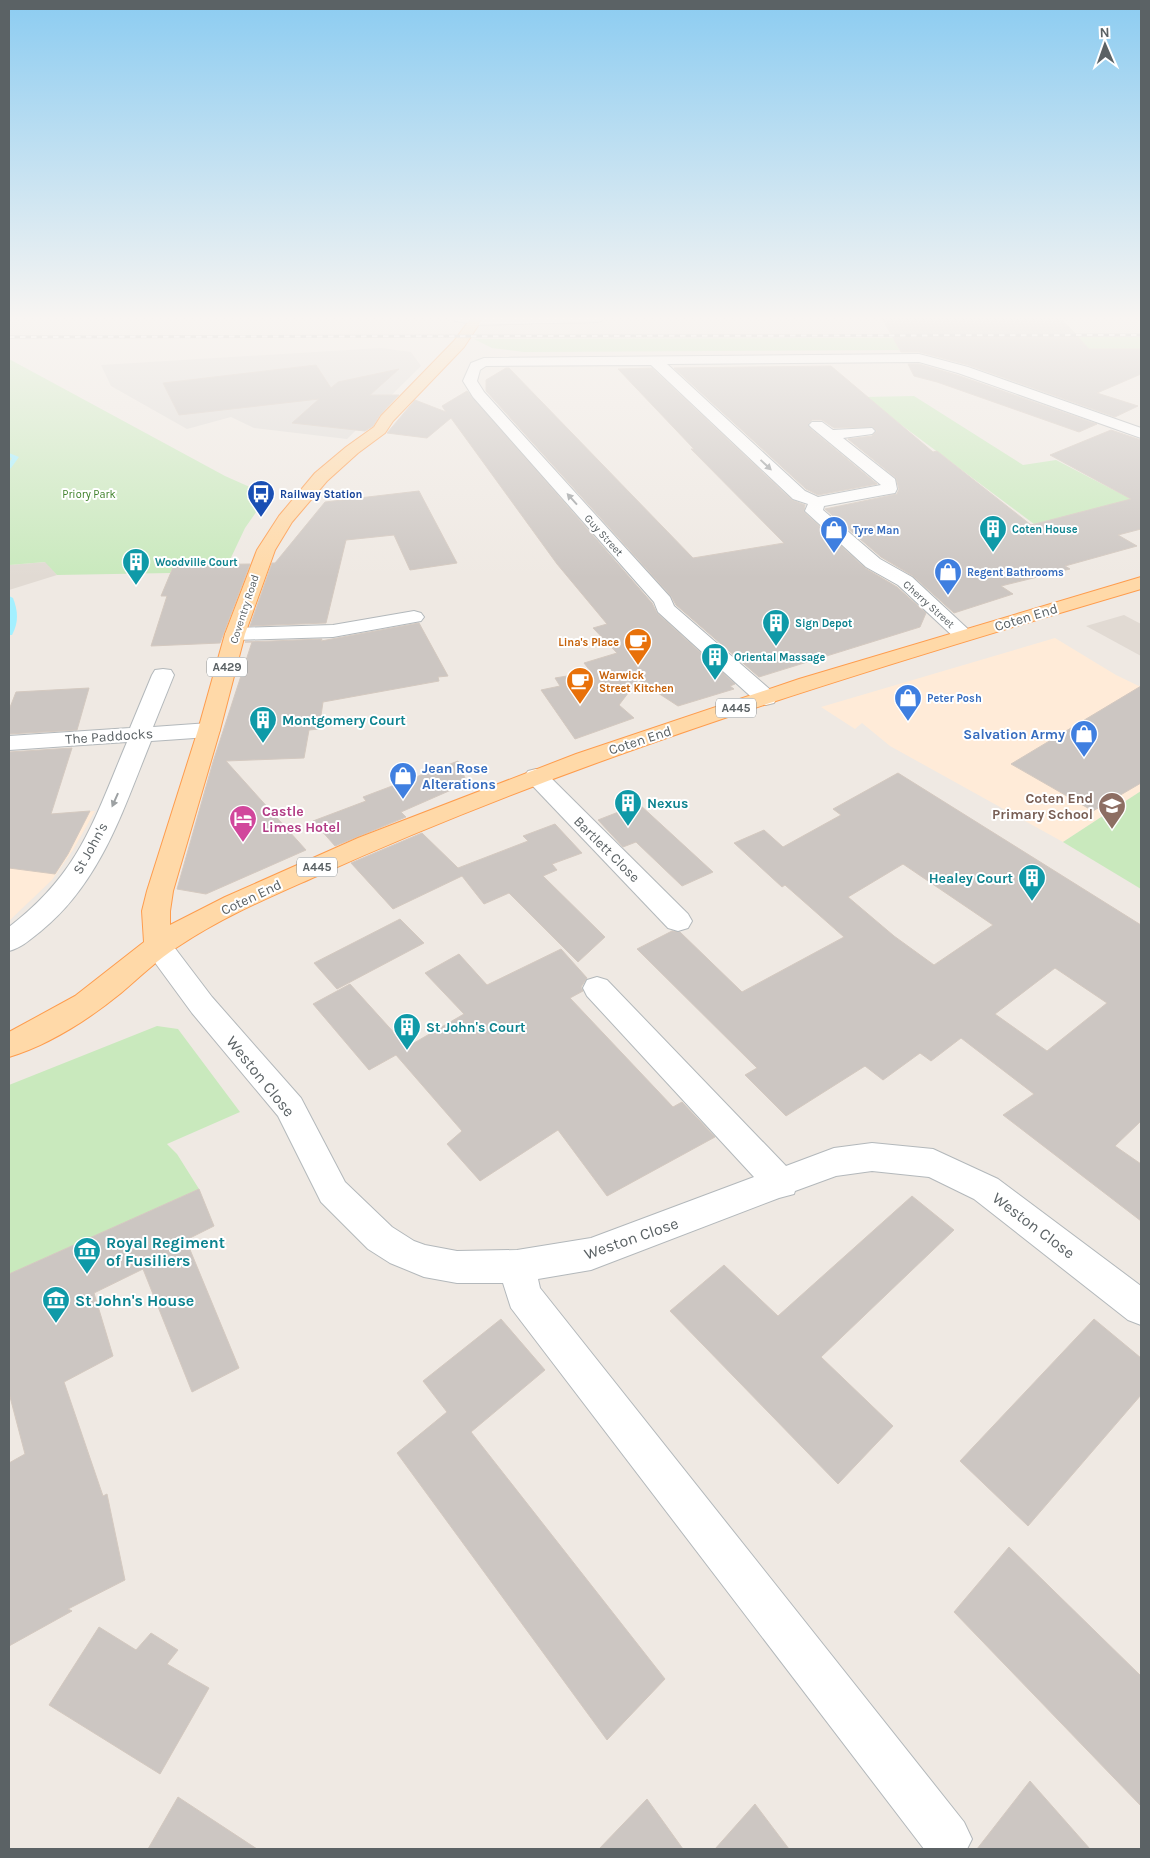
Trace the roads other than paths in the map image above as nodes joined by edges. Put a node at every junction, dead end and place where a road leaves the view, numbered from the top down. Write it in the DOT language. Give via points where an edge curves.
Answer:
graph roads {
  1 [pos="400,405"];
  2 [pos="418,405"];
  3 [pos="489,405"];
  4 [pos="702,405"];
  5 [pos="1062,405"];
  6 [pos="380,430"];
  7 [pos="867,431"];
  8 [pos="1141,432"];
  9 [pos="817,502"];
  10 [pos="1141,583"];
  11 [pos="414,617"];
  12 [pos="235,634"];
  13 [pos="963,635"];
  14 [pos="163,675"];
  15 [pos="766,698"];
  16 [pos="210,730"];
  17 [pos="138,741"];
  18 [pos="9,743"];
  19 [pos="536,776"];
  20 [pos="678,921"];
  21 [pos="9,941"];
  22 [pos="158,946"];
  23 [pos="597,988"];
  24 [pos="9,1045"];
  25 [pos="782,1184"];
  26 [pos="517,1266"];
  27 [pos="1141,1308"];
  28 [pos="947,1839"];
  1 -- 6 [label="main road, Coventry Road / A429"];
  2 -- 6 [label="main road, Coventry Road / A429" via="401,421"];
  15 -- 3 [label="street, Guy Street, one-way" via="666,608"];
  4 -- 9 [label="street, one-way" via="799,495"];
  5 -- 8 [label="street"];
  6 -- 12 [label="main road, Coventry Road / A429" via="333,465 275,532"];
  7 -- 9 [label="street" via="823,430 890,487 884,491"];
  9 -- 13 [label="street, Cherry Street" via="814,511 818,515 873,563 905,581"];
  10 -- 13 [label="main road, Coten End / A445"];
  11 -- 12 [label="street" via="333,630"];
  12 -- 16 [label="main road, Coventry Road / A429"];
  13 -- 15 [label="main road, Coten End / A445"];
  14 -- 17 [label="street, St John's"];
  15 -- 19 [label="main road, Coten End / A445"];
  16 -- 17 [label="street, The Paddocks"];
  16 -- 22 [label="main road, Coventry Road / A429" via="160,891 156,911"];
  17 -- 18 [label="street, The Paddocks"];
  17 -- 21 [label="street, St John's, one-way" via="97,838 74,877 60,897"];
  19 -- 20 [label="street, Bartlett Close"];
  19 -- 22 [label="main road, Coten End / A445" via="263,890"];
  22 -- 24 [label="main road" via="83,1006"];
  22 -- 26 [label="street, Weston Close" via="202,1005 290,1107 333,1192 380,1238 424,1261 457,1267"];
  23 -- 25 [label="street"];
  25 -- 26 [label="street, Weston Close" via="591,1254"];
  25 -- 27 [label="street, Weston Close" via="834,1162 872,1157 933,1163 986,1189"];
  26 -- 28 [label="street" via="524,1296"];
}
